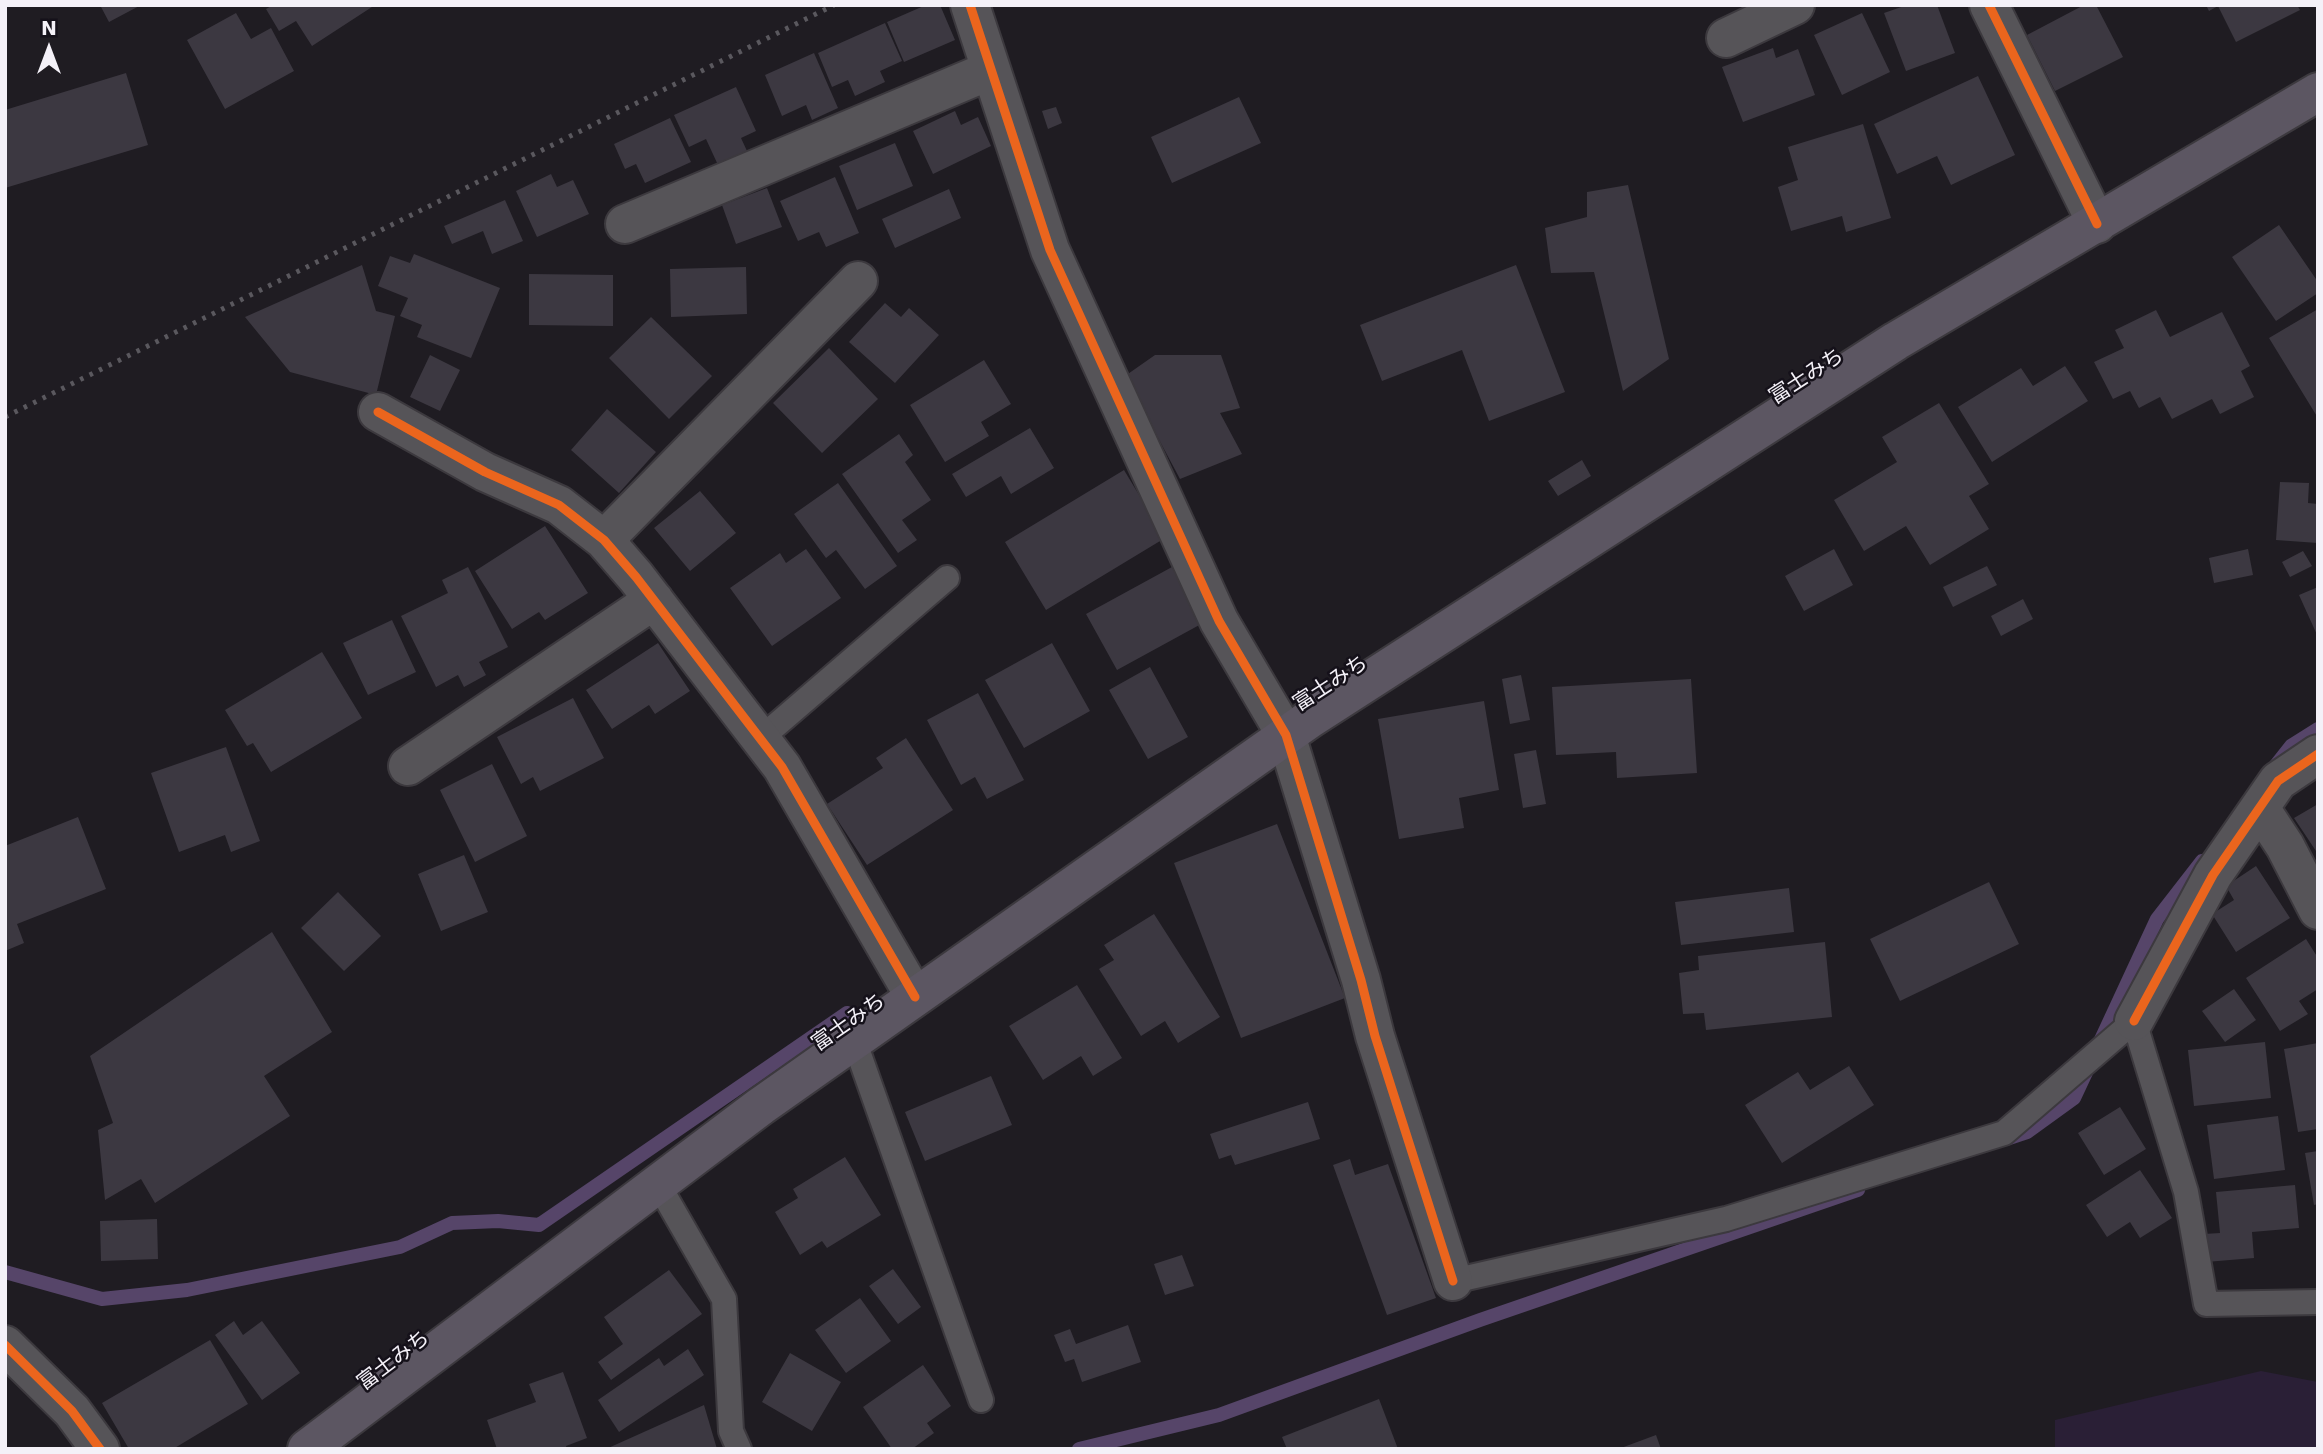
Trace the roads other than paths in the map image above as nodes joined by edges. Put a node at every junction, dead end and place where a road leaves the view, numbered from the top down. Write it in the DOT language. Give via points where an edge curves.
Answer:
graph roads {
  1 [pos="970,5"];
  2 [pos="1795,5"];
  3 [pos="1989,5"];
  4 [pos="1726,38"];
  5 [pos="991,70"];
  6 [pos="2318,92"];
  7 [pos="625,224"];
  8 [pos="2097,224"];
  9 [pos="858,281"];
  10 [pos="378,412"];
  11 [pos="604,540"];
  12 [pos="947,578"];
  13 [pos="653,600"];
  14 [pos="1286,735"];
  15 [pos="760,739"];
  16 [pos="2318,754"];
  17 [pos="408,766"];
  18 [pos="2260,808"];
  19 [pos="2318,911"];
  20 [pos="915,997"];
  21 [pos="2134,1021"];
  22 [pos="854,1041"];
  23 [pos="657,1184"];
  24 [pos="1453,1281"];
  25 [pos="2318,1302"];
  26 [pos="5,1345"];
  27 [pos="981,1400"];
  28 [pos="100,1449"];
  29 [pos="307,1449"];
  30 [pos="739,1449"];
  1 -- 5 [label="street"];
  2 -- 4 [label="street"];
  3 -- 8 [label="street"];
  5 -- 7 [label="street"];
  5 -- 14 [label="street" via="1049,250 1219,621"];
  6 -- 8 [label="highway, 富士みち"];
  8 -- 14 [label="highway, 富士みち" via="1896,341"];
  9 -- 11 [label="street"];
  10 -- 11 [label="street" via="485,472 559,505"];
  11 -- 13 [label="street"];
  12 -- 15 [label="lane"];
  13 -- 15 [label="street"];
  13 -- 17 [label="street"];
  14 -- 20 [label="highway, 富士みち"];
  14 -- 24 [label="street"];
  15 -- 20 [label="street" via="782,767"];
  16 -- 18 [label="street" via="2278,781"];
  18 -- 19 [label="street"];
  18 -- 21 [label="street" via="2213,875"];
  20 -- 22 [label="highway, 富士みち"];
  21 -- 24 [label="lane" via="2004,1133 1726,1219"];
  21 -- 25 [label="lane" via="2186,1192 2206,1304"];
  22 -- 23 [label="highway, 富士みち"];
  22 -- 27 [label="lane"];
  23 -- 29 [label="highway, 富士みち"];
  23 -- 30 [label="lane" via="724,1299 731,1431"];
  26 -- 28 [label="street" via="72,1411"];
}
